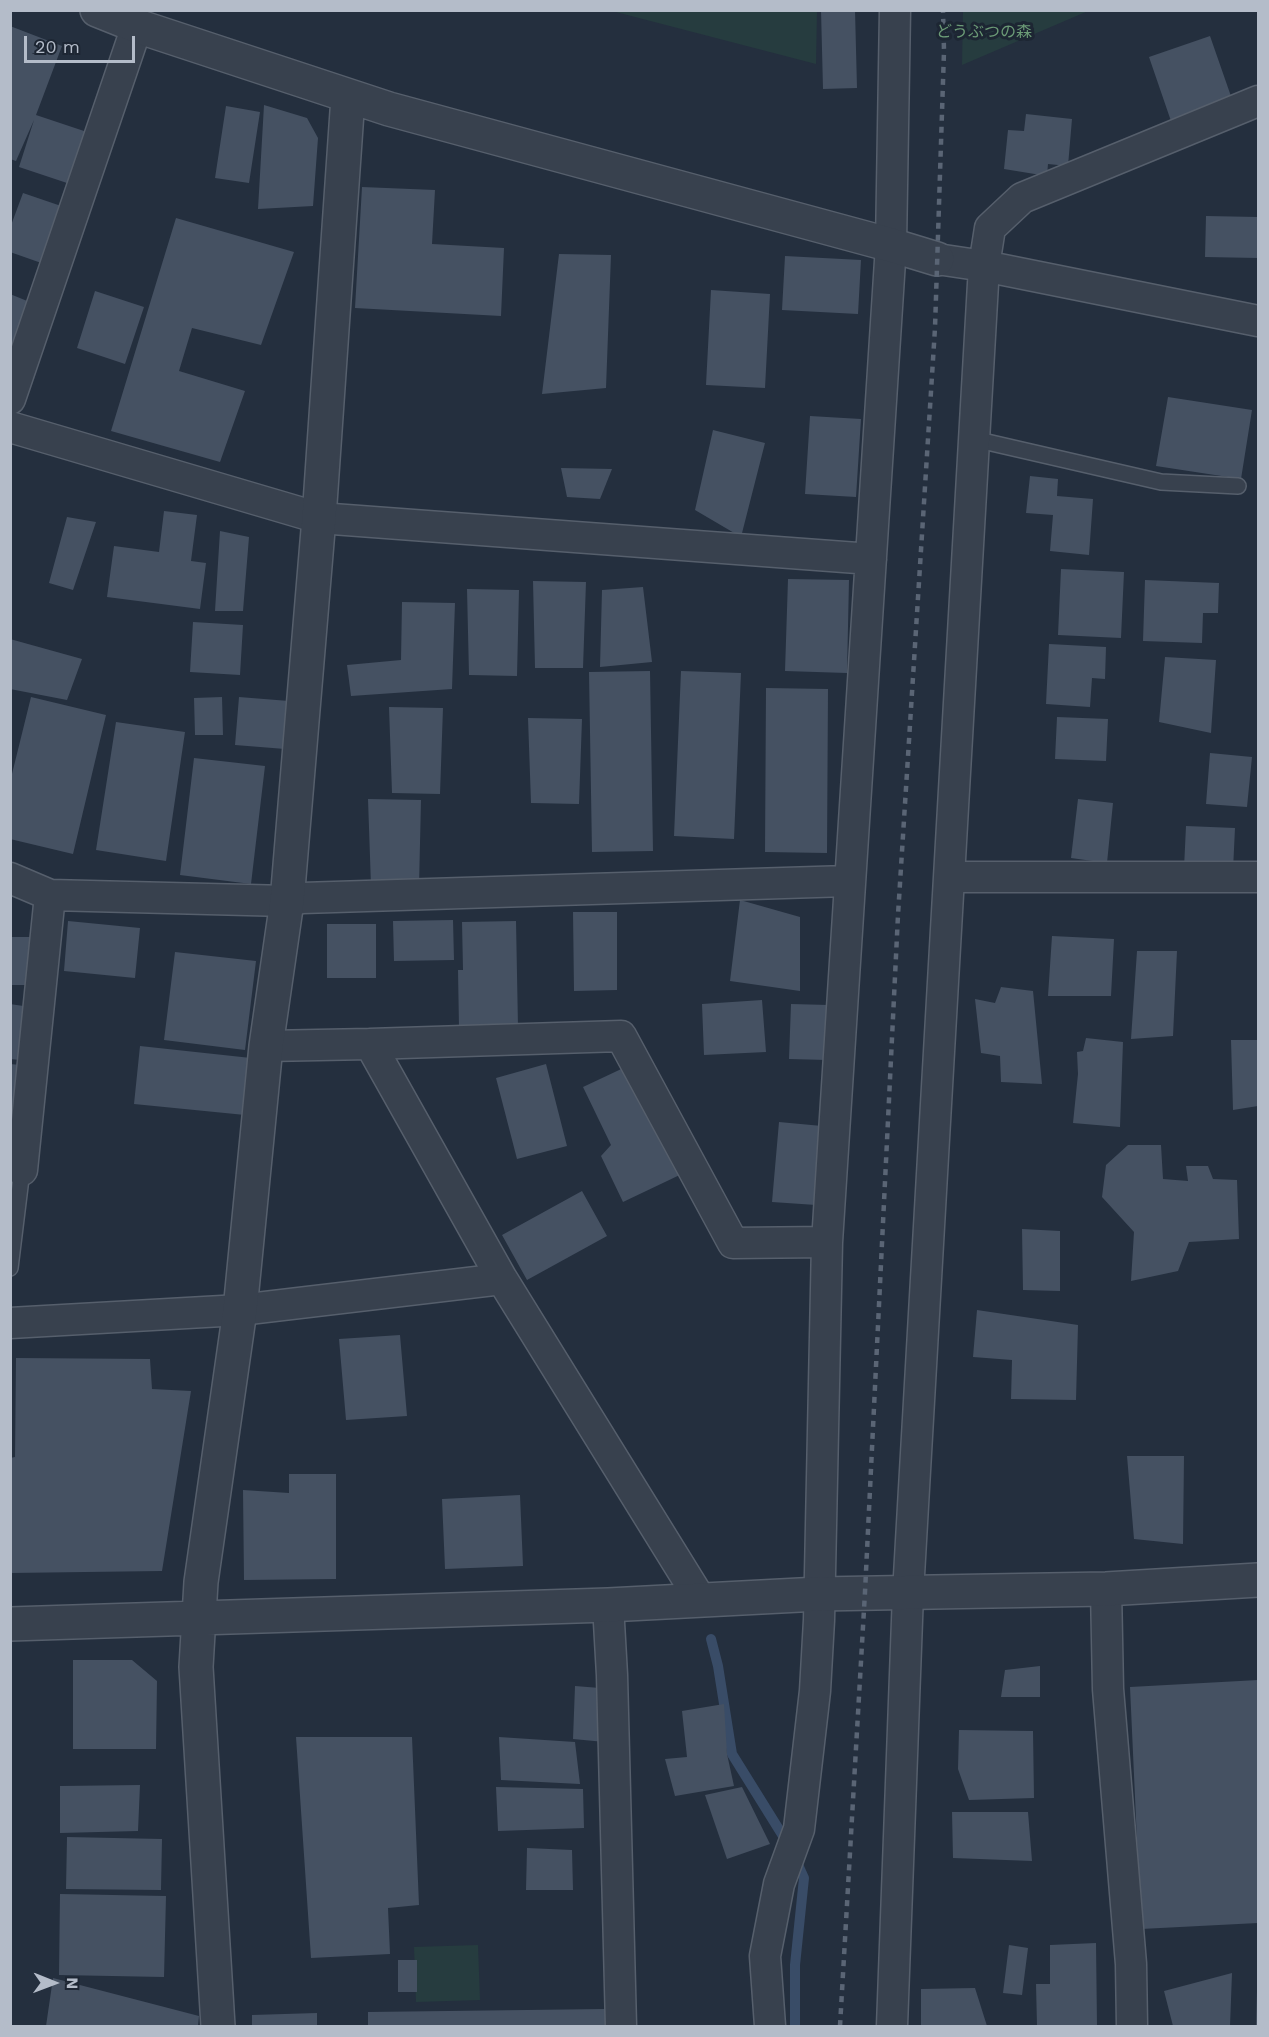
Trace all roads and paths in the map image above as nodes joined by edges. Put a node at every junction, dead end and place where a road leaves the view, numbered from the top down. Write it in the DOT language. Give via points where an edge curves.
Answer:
graph roads {
  1 [pos="97,10"];
  2 [pos="895,10"];
  3 [pos="137,26"];
  4 [pos="348,97"];
  5 [pos="1258,101"];
  6 [pos="891,245"];
  7 [pos="937,260"];
  8 [pos="984,266"];
  9 [pos="1258,321"];
  10 [pos="10,399"];
  11 [pos="10,427"];
  12 [pos="974,439"];
  13 [pos="1238,486"];
  14 [pos="319,518"];
  15 [pos="871,559"];
  16 [pos="949,877"];
  17 [pos="1258,877"];
  18 [pos="10,878"];
  19 [pos="848,881"];
  20 [pos="50,895"];
  21 [pos="287,901"];
  22 [pos="370,1044"];
  23 [pos="266,1046"];
  24 [pos="22,1170"];
  25 [pos="827,1242"];
  26 [pos="10,1268"];
  27 [pos="502,1279"];
  28 [pos="240,1310"];
  29 [pos="10,1323"];
  30 [pos="1258,1580"];
  31 [pos="1106,1588"];
  32 [pos="908,1593"];
  33 [pos="819,1594"];
  34 [pos="700,1599"];
  35 [pos="608,1605"];
  36 [pos="198,1618"];
  37 [pos="10,1624"];
  38 [pos="218,2026"];
  39 [pos="621,2026"];
  40 [pos="770,2026"];
  41 [pos="892,2026"];
  42 [pos="1132,2026"];
  1 -- 3 [label="street"];
  2 -- 6 [label="street"];
  3 -- 4 [label="street"];
  3 -- 10 [label="street"];
  4 -- 6 [label="street"];
  4 -- 14 [label="street"];
  5 -- 8 [label="street" via="1022,198 990,228"];
  6 -- 7 [label="street"];
  6 -- 15 [label="street"];
  7 -- 8 [label="street"];
  8 -- 9 [label="street"];
  8 -- 12 [label="street"];
  11 -- 14 [label="street"];
  12 -- 13 [label="lane" via="1161,482"];
  12 -- 16 [label="street"];
  14 -- 15 [label="street"];
  14 -- 21 [label="street"];
  15 -- 19 [label="street"];
  16 -- 17 [label="street"];
  16 -- 32 [label="street"];
  18 -- 20 [label="street"];
  19 -- 21 [label="street" via="314,897"];
  19 -- 25 [label="street"];
  20 -- 21 [label="street"];
  20 -- 24 [label="street"];
  21 -- 23 [label="street"];
  22 -- 23 [label="street"];
  22 -- 25 [label="street" via="621,1036 733,1243"];
  22 -- 27 [label="street"];
  23 -- 28 [label="street"];
  24 -- 26 [label="lane"];
  25 -- 33 [label="street"];
  27 -- 28 [label="street"];
  27 -- 34 [label="street"];
  28 -- 29 [label="street"];
  28 -- 36 [label="street"];
  30 -- 31 [label="street"];
  31 -- 32 [label="street"];
  31 -- 42 [label="street" via="1108,1689 1131,1964"];
  32 -- 33 [label="street"];
  32 -- 41 [label="street"];
  33 -- 34 [label="street"];
  33 -- 40 [label="street" via="815,1691 798,1828 779,1884 765,1956"];
  34 -- 35 [label="street"];
  35 -- 36 [label="street"];
  35 -- 39 [label="street"];
  36 -- 37 [label="street"];
  36 -- 38 [label="street" via="196,1667"];
}
